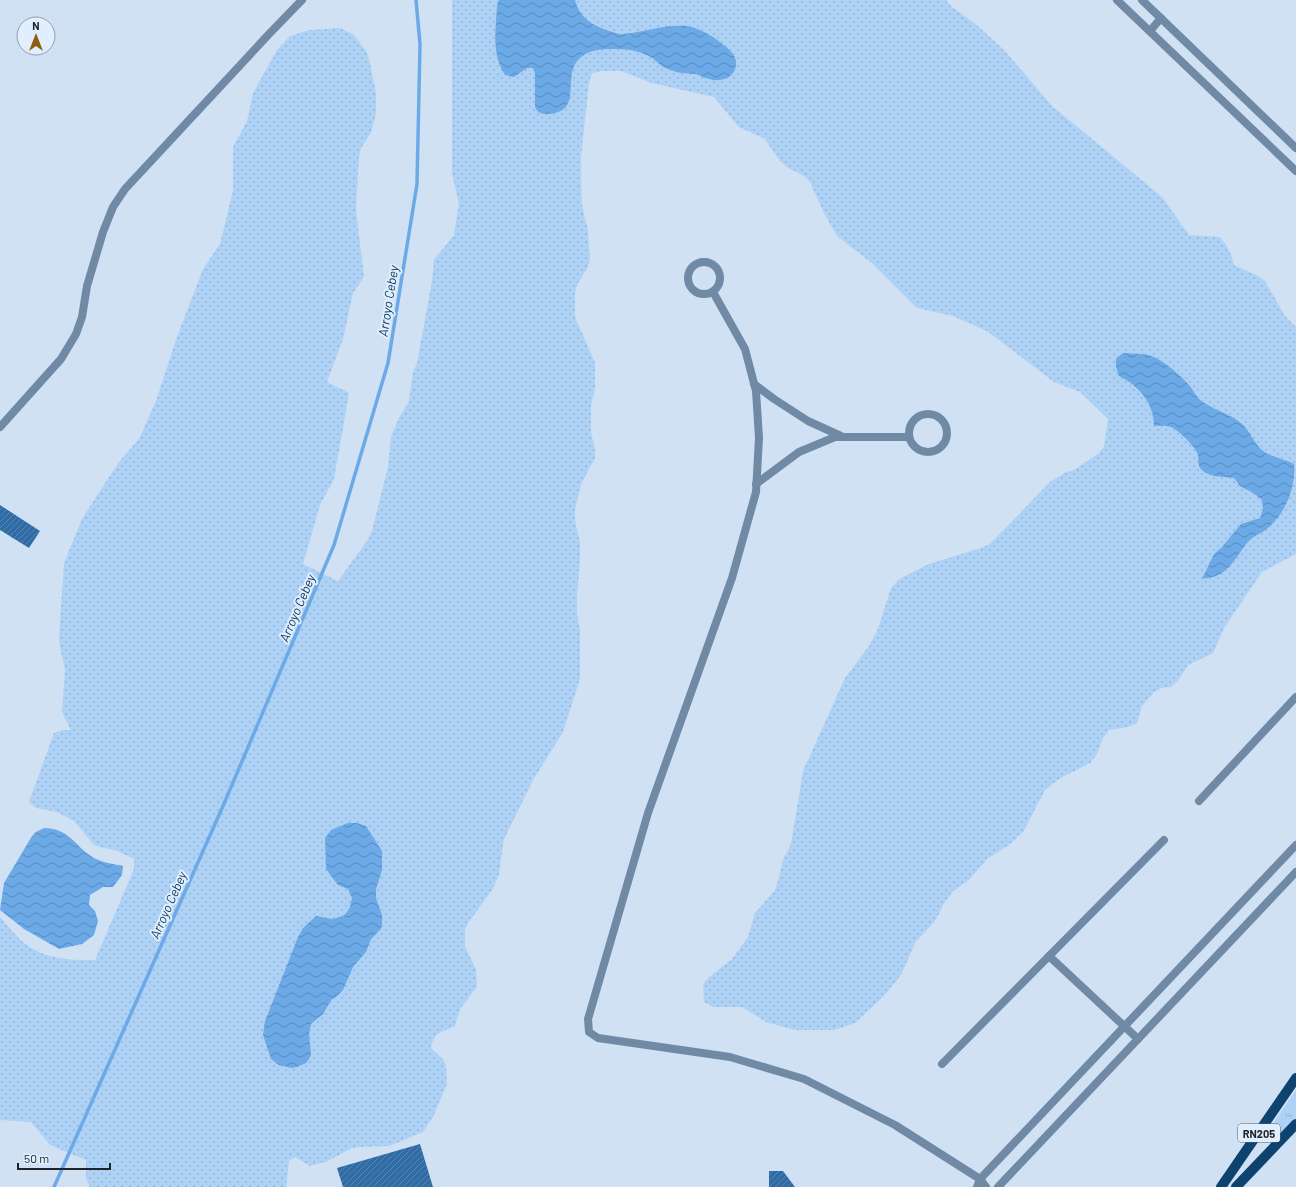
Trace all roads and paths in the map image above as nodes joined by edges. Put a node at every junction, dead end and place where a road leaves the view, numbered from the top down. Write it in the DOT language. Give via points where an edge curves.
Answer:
graph roads {
  1 [pos="302,0"];
  2 [pos="1117,0"];
  3 [pos="1142,0"];
  4 [pos="1161,18"];
  5 [pos="1150,32"];
  6 [pos="1296,148"];
  7 [pos="1296,171"];
  8 [pos="712,292"];
  9 [pos="754,384"];
  10 [pos="0,426"];
  11 [pos="842,437"];
  12 [pos="909,437"];
  13 [pos="756,484"];
  14 [pos="1296,697"];
  15 [pos="1199,801"];
  16 [pos="1164,840"];
  17 [pos="1296,846"];
  18 [pos="1296,872"];
  19 [pos="1049,956"];
  20 [pos="1125,1026"];
  21 [pos="1138,1039"];
  22 [pos="942,1064"];
  23 [pos="1296,1078"];
  24 [pos="1296,1124"];
  25 [pos="980,1179"];
  26 [pos="977,1187"];
  27 [pos="986,1187"];
  28 [pos="998,1187"];
  29 [pos="1221,1187"];
  30 [pos="1236,1187"];
  1 -- 10 [label="street" via="125,189 113,207 103,232 76,334 61,359"];
  2 -- 5 [label="street"];
  3 -- 4 [label="street"];
  4 -- 5 [label="street"];
  4 -- 6 [label="street"];
  5 -- 7 [label="street"];
  8 -- 8 [label="street" via="719,284 720,273 709,262 699,262 688,274 689,285 697,292"];
  8 -- 9 [label="street" via="745,349"];
  9 -- 11 [label="street" via="808,421"];
  9 -- 13 [label="street" via="759,438"];
  11 -- 12 [label="street"];
  11 -- 13 [label="street" via="835,437 799,452"];
  12 -- 12 [label="street" via="921,451 934,452 944,444 948,432 938,416 926,414 915,419 909,430"];
  13 -- 25 [label="street" via="732,578 648,813 588,1019 589,1032 598,1038 730,1057 804,1079 895,1125"];
  14 -- 15 [label="street"];
  16 -- 19 [label="street"];
  17 -- 20 [label="street"];
  18 -- 21 [label="street"];
  19 -- 20 [label="street"];
  19 -- 22 [label="street"];
  20 -- 21 [label="street"];
  20 -- 25 [label="street"];
  21 -- 28 [label="street"];
  23 -- 29 [label="main road, RN205"];
  24 -- 30 [label="main road, RN205"];
  25 -- 26 [label="street"];
  25 -- 27 [label="street"];
}
